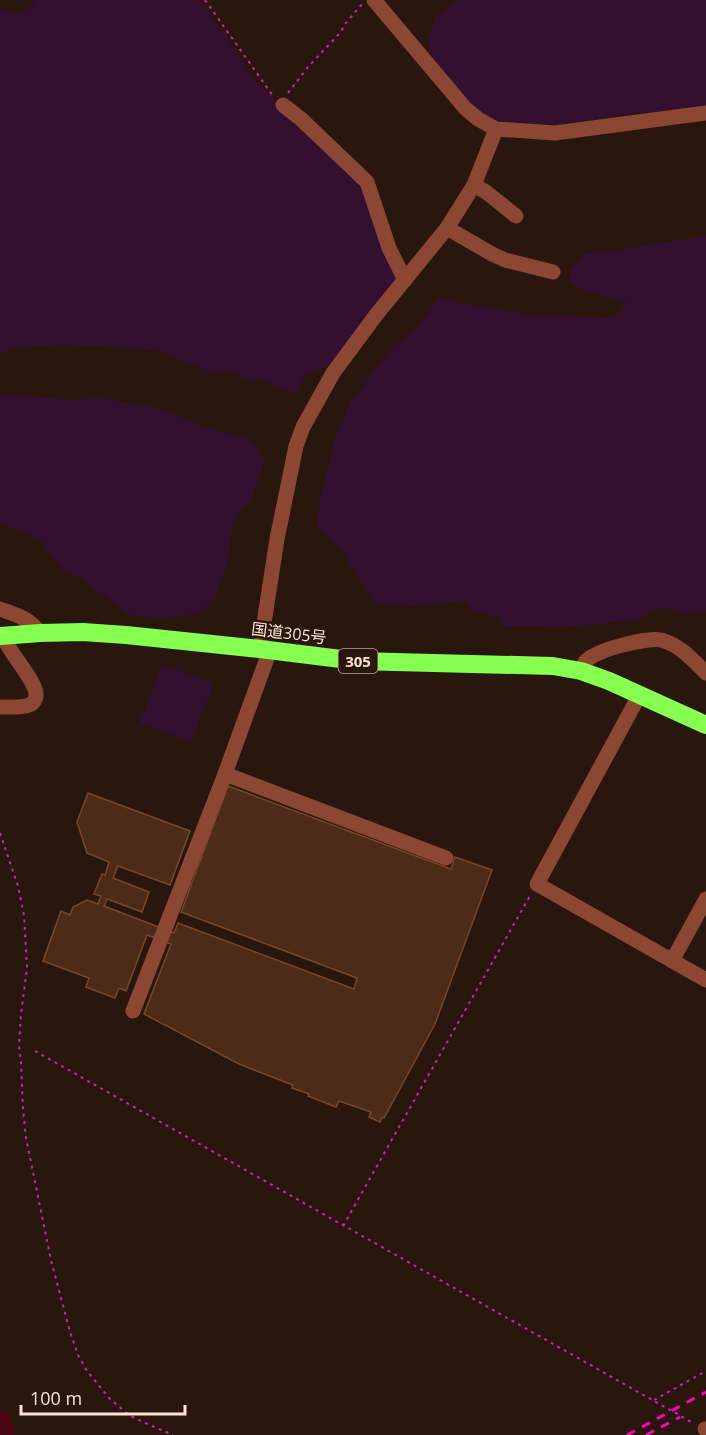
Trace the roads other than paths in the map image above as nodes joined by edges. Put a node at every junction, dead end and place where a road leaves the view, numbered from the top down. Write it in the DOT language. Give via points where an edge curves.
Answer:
graph roads {
  1 [pos="375,0"];
  2 [pos="283,105"];
  3 [pos="706,113"];
  4 [pos="496,129"];
  5 [pos="474,185"];
  6 [pos="516,216"];
  7 [pos="447,228"];
  8 [pos="554,272"];
  9 [pos="405,280"];
  10 [pos="0,609"];
  11 [pos="40,633"];
  12 [pos="1,636"];
  13 [pos="265,650"];
  14 [pos="582,670"];
  15 [pos="706,673"];
  16 [pos="640,694"];
  17 [pos="0,707"];
  18 [pos="706,725"];
  19 [pos="225,774"];
  20 [pos="446,858"];
  21 [pos="706,899"];
  22 [pos="672,961"];
  23 [pos="706,980"];
  24 [pos="133,1011"];
  1 -- 4 [label="street" via="465,108"];
  2 -- 9 [label="street" via="367,182 389,248"];
  3 -- 4 [label="street" via="555,133"];
  4 -- 5 [label="street"];
  5 -- 6 [label="street"];
  5 -- 7 [label="street"];
  7 -- 8 [label="street" via="505,260"];
  7 -- 9 [label="street"];
  9 -- 13 [label="street" via="333,373 303,427 277,539"];
  10 -- 11 [label="street" via="32,622"];
  11 -- 12 [label="highway, 国道305号 / 305"];
  11 -- 13 [label="highway, 国道305号 / 305" via="126,635"];
  12 -- 17 [label="street" via="37,695 30,705"];
  13 -- 14 [label="highway, 国道305号 / 305" via="357,661 522,664"];
  13 -- 19 [label="street"];
  14 -- 15 [label="street" via="584,662 594,654 659,639 681,648"];
  14 -- 16 [label="highway, 国道305号 / 305"];
  16 -- 18 [label="highway, 国道305号 / 305"];
  16 -- 22 [label="street" via="537,884"];
  19 -- 20 [label="street"];
  19 -- 24 [label="street"];
  21 -- 22 [label="street"];
  22 -- 23 [label="street"];
}
